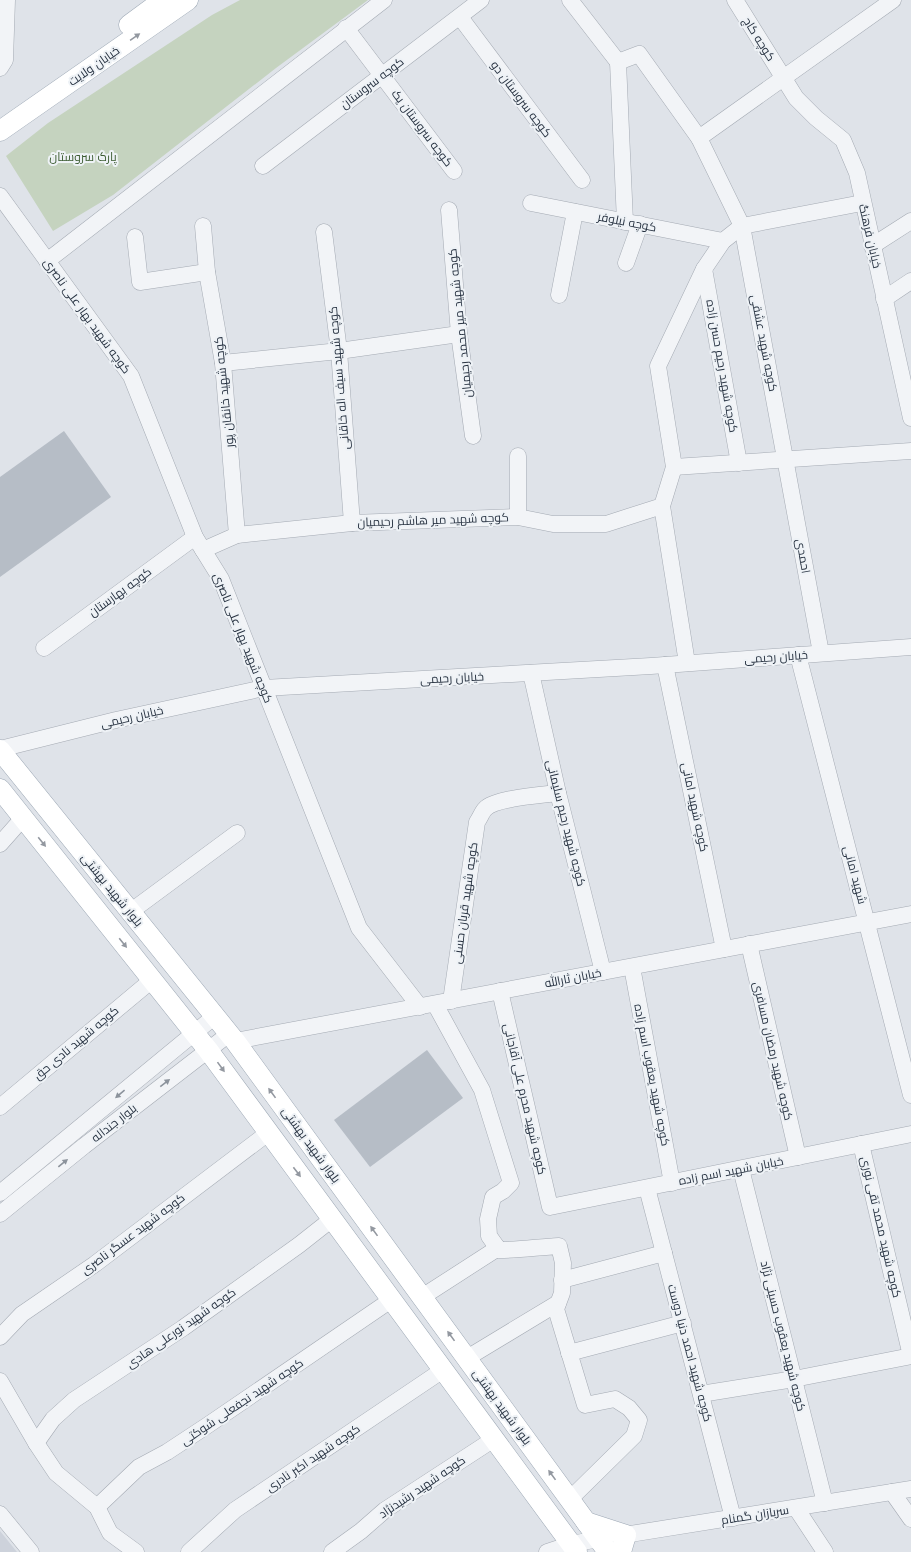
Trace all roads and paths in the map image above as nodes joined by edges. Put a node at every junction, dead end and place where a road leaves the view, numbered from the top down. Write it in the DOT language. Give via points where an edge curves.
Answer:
graph roads {
  1 [pos="7,0"];
  2 [pos="163,0"];
  3 [pos="188,0"];
  4 [pos="384,0"];
  5 [pos="481,0"];
  6 [pos="570,0"];
  7 [pos="735,0"];
  8 [pos="893,0"];
  9 [pos="460,17"];
  10 [pos="346,28"];
  11 [pos="618,62"];
  12 [pos="0,68"];
  13 [pos="382,75"];
  14 [pos="783,78"];
  15 [pos="0,118"];
  16 [pos="0,132"];
  17 [pos="699,138"];
  18 [pos="263,166"];
  19 [pos="454,171"];
  20 [pos="582,180"];
  21 [pos="0,196"];
  22 [pos="531,203"];
  23 [pos="862,203"];
  24 [pos="449,210"];
  25 [pos="575,212"];
  26 [pos="911,221"];
  27 [pos="632,223"];
  28 [pos="203,226"];
  29 [pos="742,226"];
  30 [pos="324,232"];
  31 [pos="135,237"];
  32 [pos="724,241"];
  33 [pos="872,246"];
  34 [pos="47,261"];
  35 [pos="626,263"];
  36 [pos="704,269"];
  37 [pos="207,272"];
  38 [pos="911,281"];
  39 [pos="559,295"];
  40 [pos="884,299"];
  41 [pos="459,334"];
  42 [pos="338,351"];
  43 [pos="224,363"];
  44 [pos="911,418"];
  45 [pos="473,436"];
  46 [pos="911,451"];
  47 [pos="518,456"];
  48 [pos="786,459"];
  49 [pos="739,463"];
  50 [pos="674,467"];
  51 [pos="662,506"];
  52 [pos="518,517"];
  53 [pos="352,523"];
  54 [pos="237,535"];
  55 [pos="199,543"];
  56 [pos="911,647"];
  57 [pos="44,648"];
  58 [pos="821,653"];
  59 [pos="798,655"];
  60 [pos="687,663"];
  61 [pos="665,665"];
  62 [pos="531,673"];
  63 [pos="264,688"];
  64 [pos="0,749"];
  65 [pos="0,789"];
  66 [pos="558,793"];
  67 [pos="23,818"];
  68 [pos="237,833"];
  69 [pos="0,844"];
  70 [pos="130,912"];
  71 [pos="911,914"];
  72 [pos="867,922"];
  73 [pos="749,944"];
  74 [pos="724,949"];
  75 [pos="632,967"];
  76 [pos="603,972"];
  77 [pos="152,980"];
  78 [pos="500,991"];
  79 [pos="451,1001"];
  80 [pos="427,1005"];
  81 [pos="215,1016"];
  82 [pos="194,1032"];
  83 [pos="232,1038"];
  84 [pos="208,1050"];
  85 [pos="911,1095"];
  86 [pos="0,1107"];
  87 [pos="268,1133"];
  88 [pos="911,1134"];
  89 [pos="861,1144"];
  90 [pos="798,1157"];
  91 [pos="30,1168"];
  92 [pos="741,1169"];
  93 [pos="672,1183"];
  94 [pos="38,1184"];
  95 [pos="647,1188"];
  96 [pos="0,1193"];
  97 [pos="550,1207"];
  98 [pos="0,1214"];
  99 [pos="332,1219"];
  100 [pos="498,1248"];
  101 [pos="664,1253"];
  102 [pos="562,1280"];
  103 [pos="422,1297"];
  104 [pos="391,1300"];
  105 [pos="558,1303"];
  106 [pos="683,1323"];
  107 [pos="0,1337"];
  108 [pos="569,1353"];
  109 [pos="911,1356"];
  110 [pos="467,1358"];
  111 [pos="443,1370"];
  112 [pos="794,1379"];
  113 [pos="0,1381"];
  114 [pos="701,1394"];
  115 [pos="494,1439"];
  116 [pos="36,1443"];
  117 [pos="911,1490"];
  118 [pos="892,1492"];
  119 [pos="570,1499"];
  120 [pos="825,1503"];
  121 [pos="97,1507"];
  122 [pos="796,1508"];
  123 [pos="0,1514"];
  124 [pos="733,1518"];
  125 [pos="911,1519"];
  126 [pos="586,1522"];
  127 [pos="624,1544"];
  128 [pos="604,1546"];
  129 [pos="574,1548"];
  130 [pos="31,1552"];
  131 [pos="136,1552"];
  132 [pos="189,1552"];
  133 [pos="332,1552"];
  134 [pos="547,1552"];
  135 [pos="825,1552"];
  1 -- 12 [label="street" via="5,60"];
  2 -- 15 [label="main road, خیابان ولایت"];
  16 -- 3 [label="main road, خیابان ولایت, one-way"];
  4 -- 10 [label="street"];
  5 -- 9 [label="street, کوچه سروستان"];
  6 -- 11 [label="street"];
  7 -- 14 [label="street, کوچه کاج"];
  8 -- 14 [label="street"];
  9 -- 13 [label="street, کوچه سروستان"];
  9 -- 20 [label="street, کوچه سروستان دو"];
  10 -- 13 [label="street, کوچه سروستان یک"];
  10 -- 34 [label="street"];
  11 -- 17 [label="street, کوچه شهید عشقی" via="639,54"];
  11 -- 27 [label="street"];
  13 -- 18 [label="street, کوچه سروستان"];
  13 -- 19 [label="street, کوچه سروستان یک"];
  14 -- 17 [label="street"];
  14 -- 23 [label="street, خیابان فرهنگ" via="796,98 843,140 857,173"];
  17 -- 29 [label="street, کوچه شهید عشقی"];
  21 -- 34 [label="street, کوچه شهید بهار علی ناصری"];
  22 -- 25 [label="street, کوچه نیلوفر"];
  23 -- 29 [label="street"];
  23 -- 33 [label="street, خیابان فرهنگ"];
  24 -- 41 [label="street, کوچه شهید میر محمد رحیمیان"];
  25 -- 27 [label="street, کوچه نیلوفر"];
  25 -- 39 [label="street"];
  26 -- 33 [label="street"];
  27 -- 32 [label="street, کوچه نیلوفر"];
  27 -- 35 [label="street"];
  28 -- 37 [label="street, کوچه شهید خانقان پور"];
  29 -- 32 [label="street"];
  29 -- 48 [label="street, کوچه شهید عشقی"];
  30 -- 42 [label="street, کوچه شهید سیف اله خاقانی"];
  31 -- 37 [label="street" via="140,282"];
  32 -- 36 [label="street"];
  33 -- 40 [label="street, خیابان فرهنگ"];
  34 -- 55 [label="street, کوچه شهید بهار علی ناصری" via="131,376"];
  36 -- 49 [label="street, کوچه شهید رحیم حسن زاده"];
  36 -- 50 [label="street" via="658,366"];
  37 -- 43 [label="street, کوچه شهید خانقان پور"];
  38 -- 40 [label="street"];
  40 -- 44 [label="street, خیابان فرهنگ"];
  41 -- 42 [label="street"];
  41 -- 45 [label="street, کوچه شهید میر محمد رحیمیان"];
  42 -- 43 [label="street"];
  42 -- 53 [label="street, کوچه شهید سیف اله خاقانی"];
  43 -- 54 [label="street, کوچه شهید خانقان پور"];
  46 -- 48 [label="street"];
  47 -- 52 [label="street"];
  48 -- 49 [label="street"];
  48 -- 58 [label="street, احمدی"];
  49 -- 50 [label="street"];
  50 -- 51 [label="street"];
  51 -- 52 [label="street, کوچه شهید میر هاشم رحیمیان" via="606,524 553,524"];
  51 -- 60 [label="street"];
  52 -- 53 [label="street, کوچه شهید میر هاشم رحیمیان"];
  53 -- 54 [label="street, کوچه شهید میر هاشم رحیمیان"];
  54 -- 55 [label="street, کوچه شهید میر هاشم رحیمیان"];
  55 -- 57 [label="street, کوچه بهارستان"];
  55 -- 63 [label="street, کوچه شهید بهار علی ناصری" via="221,579"];
  56 -- 58 [label="street, خیابان رحیمی"];
  58 -- 59 [label="street, خیابان رحیمی"];
  59 -- 60 [label="street, خیابان رحیمی"];
  59 -- 72 [label="street, شهید امانی"];
  60 -- 61 [label="street, خیابان رحیمی"];
  61 -- 62 [label="street, خیابان رحیمی"];
  61 -- 74 [label="street, کوچه شهید امانی"];
  62 -- 63 [label="street, خیابان رحیمی"];
  62 -- 66 [label="street, کوچه شهید رحیم سلیمانی"];
  63 -- 64 [label="street, خیابان رحیمی" via="116,720"];
  63 -- 80 [label="street, کوچه شهید بهار علی ناصری" via="359,928"];
  64 -- 70 [label="main road, بلوار شهید بهشتی"];
  65 -- 67 [label="main road, بلوار شهید بهشتی"];
  66 -- 76 [label="street, کوچه شهید رحیم سلیمانی"];
  66 -- 79 [label="street, کوچه شهید قربان حسنی" via="515,798 486,808 477,822"];
  67 -- 69 [label="street"];
  67 -- 77 [label="main road, بلوار شهید بهشتی, one-way"];
  68 -- 70 [label="street"];
  70 -- 81 [label="main road, بلوار شهید بهشتی"];
  71 -- 72 [label="street, خیابان ثارالله"];
  72 -- 73 [label="street, خیابان ثارالله"];
  72 -- 85 [label="street, شهید امانی"];
  73 -- 74 [label="street, خیابان ثارالله"];
  73 -- 90 [label="street, کوچه شهید رمضان مسافری"];
  74 -- 75 [label="street, خیابان ثارالله"];
  75 -- 76 [label="street, خیابان ثارالله"];
  75 -- 93 [label="street, کوچه شهید یعقوب اسم زاده"];
  76 -- 78 [label="street, خیابان ثارالله"];
  77 -- 82 [label="main road, بلوار شهید بهشتی"];
  77 -- 86 [label="street, کوچه شهید نادی حق"];
  78 -- 79 [label="street, خیابان ثارالله"];
  78 -- 97 [label="street, کوچه شهید محرم علی آقاجانی"];
  79 -- 80 [label="street, خیابان ثارالله"];
  80 -- 83 [label="street, خیابان ثارالله"];
  80 -- 100 [label="street" via="482,1090 510,1184 493,1197 488,1219 489,1236"];
  81 -- 82 [label="street, بلوار جنداله"];
  81 -- 83 [label="main road, بلوار شهید بهشتی"];
  82 -- 84 [label="main road, بلوار شهید بهشتی"];
  82 -- 91 [label="street, بلوار جنداله, one-way"];
  83 -- 84 [label="street, بلوار جنداله"];
  103 -- 83 [label="main road, بلوار شهید بهشتی, one-way"];
  84 -- 87 [label="main road, بلوار شهید بهشتی, one-way"];
  94 -- 84 [label="street, بلوار جنداله, one-way"];
  87 -- 99 [label="main road, بلوار شهید بهشتی, one-way"];
  87 -- 107 [label="street, کوچه شهید عسگر ناصری" via="95,1264 22,1314"];
  88 -- 89 [label="street, خیابان شهید اسم زاده"];
  89 -- 90 [label="street, خیابان شهید اسم زاده"];
  89 -- 109 [label="street, کوچه شهید محمد تقی نوری"];
  90 -- 92 [label="street, خیابان شهید اسم زاده"];
  91 -- 94 [label="street"];
  91 -- 96 [label="street, بلوار جنداله"];
  92 -- 93 [label="street, خیابان شهید اسم زاده"];
  92 -- 112 [label="street, کوچه شهید یعقوب حسینی نژاد"];
  93 -- 95 [label="street, خیابان شهید اسم زاده"];
  94 -- 98 [label="street, بلوار جنداله"];
  95 -- 97 [label="street, خیابان شهید اسم زاده"];
  95 -- 101 [label="street, کوچه شهید احمد دنیا دوست"];
  99 -- 104 [label="main road, بلوار شهید بهشتی"];
  99 -- 116 [label="street, کوچه شهید نورعلی هادی" via="183,1328 74,1400 53,1419"];
  100 -- 102 [label="street" via="525,1250 560,1246"];
  100 -- 103 [label="street"];
  101 -- 102 [label="street"];
  101 -- 106 [label="street, کوچه شهید احمد دنیا دوست"];
  102 -- 105 [label="street" via="562,1294"];
  110 -- 103 [label="main road, بلوار شهید بهشتی, one-way"];
  104 -- 111 [label="main road, بلوار شهید بهشتی"];
  104 -- 121 [label="street, کوچه شهید نجفعلی شوکتی" via="202,1429 139,1467"];
  105 -- 108 [label="street" via="556,1309"];
  105 -- 110 [label="street"];
  106 -- 108 [label="street"];
  106 -- 114 [label="street, کوچه شهید احمد دنیا دوست"];
  108 -- 119 [label="street" via="585,1405 615,1399 629,1408 639,1420 634,1436"];
  109 -- 112 [label="street"];
  119 -- 110 [label="main road, بلوار شهید بهشتی, one-way"];
  111 -- 115 [label="main road, بلوار شهید بهشتی"];
  111 -- 132 [label="street, کوچه شهید اکبر نادری" via="235,1510"];
  112 -- 114 [label="street"];
  112 -- 120 [label="street, کوچه شهید یعقوب حسینی نژاد"];
  113 -- 116 [label="street"];
  114 -- 124 [label="street, کوچه شهید احمد دنیا دوست"];
  115 -- 129 [label="main road, بلوار شهید بهشتی"];
  115 -- 133 [label="street, کوچه شهید رشیدنژاد" via="385,1510 362,1531"];
  116 -- 121 [label="street" via="56,1473"];
  117 -- 118 [label="street, سربازان گمنام"];
  118 -- 120 [label="street, سربازان گمنام"];
  118 -- 125 [label="street"];
  119 -- 126 [label="main road, بلوار شهید بهشتی"];
  120 -- 122 [label="street, سربازان گمنام"];
  121 -- 131 [label="street" via="110,1533"];
  122 -- 124 [label="street, سربازان گمنام"];
  122 -- 135 [label="street"];
  123 -- 130 [label="street"];
  124 -- 127 [label="street, سربازان گمنام"];
  126 -- 127 [label="main road"];
  126 -- 128 [label="main road, بلوار شهید بهشتی"];
  127 -- 128 [label="street, سربازان گمنام"];
  128 -- 129 [label="street, سربازان گمنام"];
  129 -- 134 [label="street, سربازان گمنام"];
}
